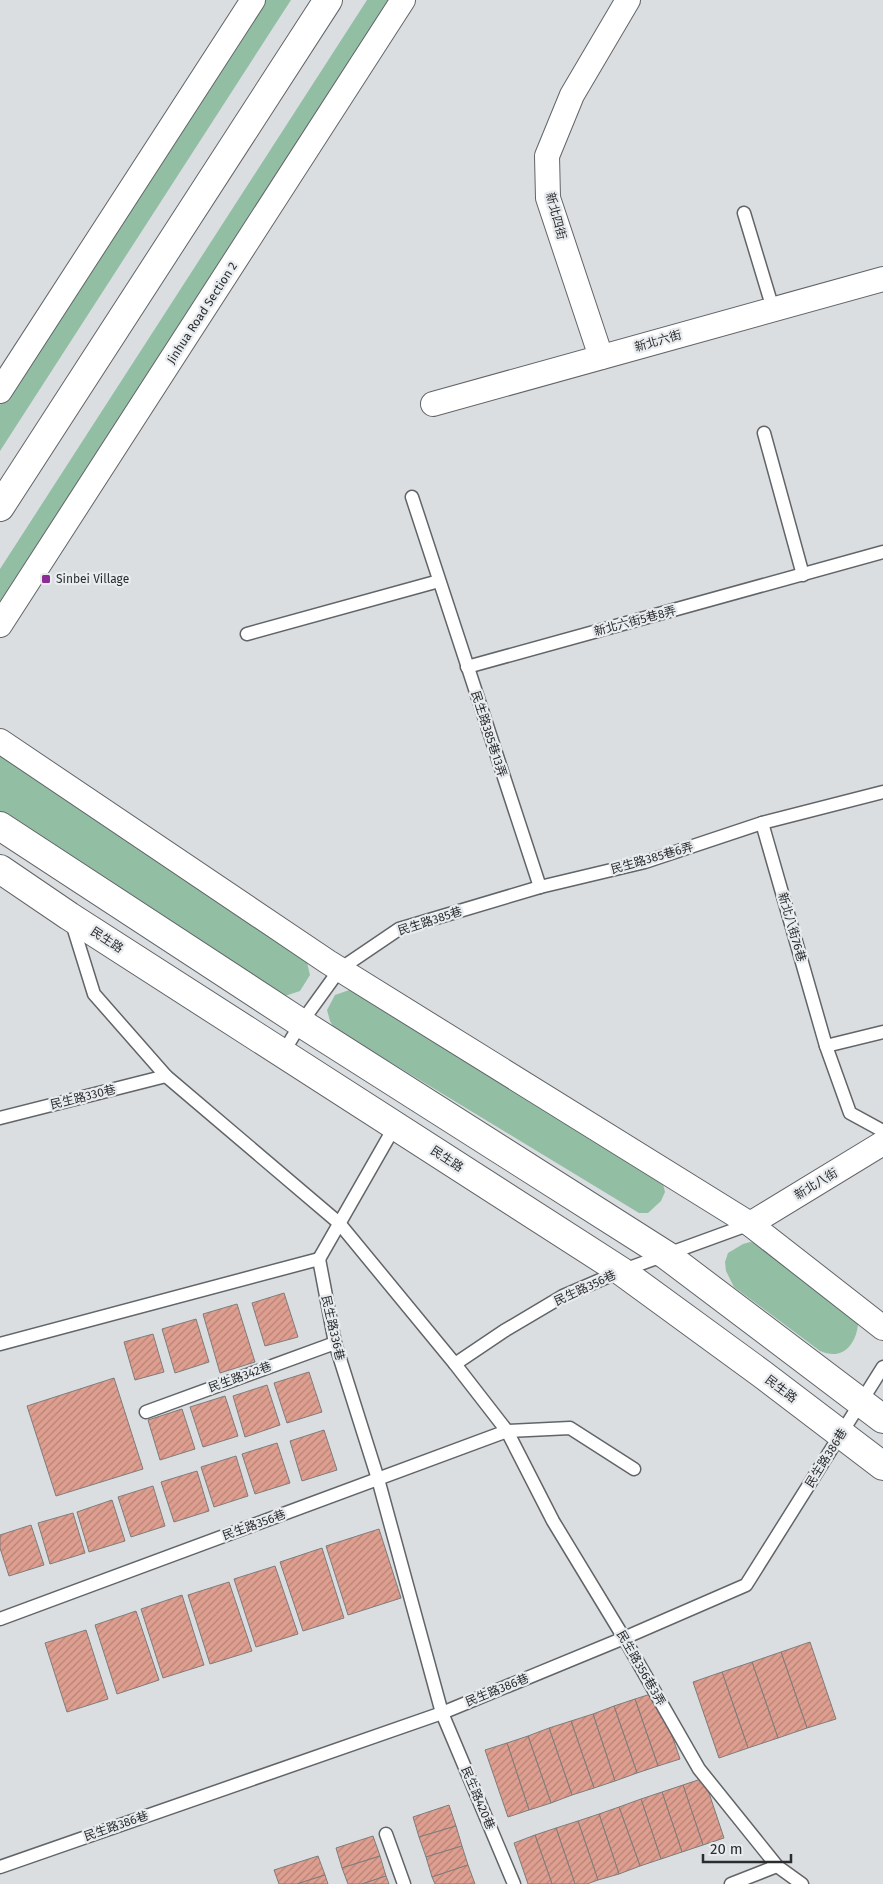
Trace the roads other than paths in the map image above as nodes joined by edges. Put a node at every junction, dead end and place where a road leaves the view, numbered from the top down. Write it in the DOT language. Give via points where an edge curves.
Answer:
graph roads {
  1 [pos="253,0"];
  2 [pos="328,0"];
  3 [pos="403,0"];
  4 [pos="628,0"];
  5 [pos="744,213"];
  6 [pos="883,279"];
  7 [pos="773,309"];
  8 [pos="601,357"];
  9 [pos="0,391"];
  10 [pos="433,404"];
  11 [pos="764,433"];
  12 [pos="412,497"];
  13 [pos="0,507"];
  14 [pos="883,552"];
  15 [pos="803,575"];
  16 [pos="439,581"];
  17 [pos="0,625"];
  18 [pos="247,634"];
  19 [pos="467,667"];
  20 [pos="0,740"];
  21 [pos="883,792"];
  22 [pos="762,823"];
  23 [pos="0,826"];
  24 [pos="0,869"];
  25 [pos="540,887"];
  26 [pos="69,916"];
  27 [pos="340,969"];
  28 [pos="301,1024"];
  29 [pos="883,1032"];
  30 [pos="826,1046"];
  31 [pos="283,1053"];
  32 [pos="166,1076"];
  33 [pos="0,1118"];
  34 [pos="395,1126"];
  35 [pos="883,1131"];
  36 [pos="883,1143"];
  37 [pos="339,1222"];
  38 [pos="750,1224"];
  39 [pos="666,1255"];
  40 [pos="318,1259"];
  41 [pos="621,1271"];
  42 [pos="883,1328"];
  43 [pos="335,1343"];
  44 [pos="0,1344"];
  45 [pos="455,1364"];
  46 [pos="883,1367"];
  47 [pos="861,1402"];
  48 [pos="146,1412"];
  49 [pos="883,1419"];
  50 [pos="507,1431"];
  51 [pos="841,1434"];
  52 [pos="883,1466"];
  53 [pos="634,1469"];
  54 [pos="378,1479"];
  55 [pos="0,1619"];
  56 [pos="624,1638"];
  57 [pos="442,1713"];
  58 [pos="386,1834"];
  59 [pos="0,1866"];
  60 [pos="777,1866"];
  61 [pos="404,1884"];
  62 [pos="514,1884"];
  63 [pos="731,1884"];
  64 [pos="802,1884"];
  1 -- 9 [label="street"];
  2 -- 13 [label="street"];
  3 -- 17 [label="street, Jinhua Road Section 2"];
  4 -- 8 [label="street, 新北四街" via="572,95 547,156 548,198"];
  5 -- 7 [label="lane"];
  6 -- 7 [label="street, 新北六街"];
  7 -- 8 [label="street, 新北六街"];
  8 -- 10 [label="street, 新北六街"];
  11 -- 15 [label="lane"];
  12 -- 16 [label="lane, 民生路385巷13弄"];
  14 -- 15 [label="lane, 新北六街5巷8弄"];
  15 -- 19 [label="lane, 新北六街5巷8弄"];
  16 -- 18 [label="lane"];
  16 -- 19 [label="lane, 民生路385巷13弄"];
  19 -- 25 [label="lane, 民生路385巷13弄"];
  20 -- 27 [label="street"];
  21 -- 22 [label="lane"];
  22 -- 25 [label="lane, 民生路385巷6弄" via="645,862"];
  22 -- 30 [label="lane, 新北八街76巷"];
  23 -- 28 [label="street"];
  24 -- 26 [label="street, 民生路"];
  25 -- 27 [label="lane, 民生路385巷" via="399,929"];
  26 -- 31 [label="street, 民生路"];
  26 -- 32 [label="lane" via="94,994"];
  27 -- 28 [label="lane, 民生路385巷"];
  27 -- 38 [label="street"];
  28 -- 31 [label="lane, 民生路385巷"];
  28 -- 39 [label="street"];
  29 -- 30 [label="lane"];
  30 -- 35 [label="lane, 新北八街76巷" via="850,1113"];
  31 -- 34 [label="street, 民生路"];
  32 -- 33 [label="lane, 民生路330巷"];
  32 -- 37 [label="lane"];
  34 -- 37 [label="lane"];
  34 -- 41 [label="street, 民生路"];
  36 -- 38 [label="street, 新北八街"];
  37 -- 40 [label="lane"];
  37 -- 45 [label="lane"];
  38 -- 39 [label="lane, 民生路356巷"];
  38 -- 42 [label="street"];
  39 -- 41 [label="lane, 民生路356巷"];
  39 -- 47 [label="street"];
  40 -- 43 [label="lane, 民生路336巷"];
  40 -- 44 [label="lane"];
  41 -- 45 [label="lane, 民生路356巷" via="563,1296"];
  41 -- 51 [label="street, 民生路"];
  43 -- 48 [label="lane, 民生路342巷"];
  43 -- 54 [label="lane, 民生路336巷"];
  45 -- 50 [label="lane"];
  46 -- 47 [label="lane, 民生路386巷"];
  47 -- 49 [label="street"];
  47 -- 51 [label="lane, 民生路386巷"];
  50 -- 53 [label="lane, 民生路356巷" via="570,1428"];
  50 -- 54 [label="lane, 民生路356巷"];
  50 -- 56 [label="lane, 民生路356巷3弄" via="553,1521"];
  51 -- 52 [label="street, 民生路"];
  51 -- 56 [label="lane, 民生路386巷" via="746,1585"];
  54 -- 55 [label="lane, 民生路356巷"];
  54 -- 57 [label="lane, 民生路336巷"];
  56 -- 57 [label="lane, 民生路386巷"];
  56 -- 60 [label="lane, 民生路356巷3弄" via="699,1769"];
  57 -- 59 [label="lane, 民生路386巷"];
  57 -- 62 [label="lane, 民生路420巷"];
  58 -- 61 [label="lane"];
  60 -- 63 [label="lane"];
  60 -- 64 [label="lane, 民生路356巷3弄"];
}
